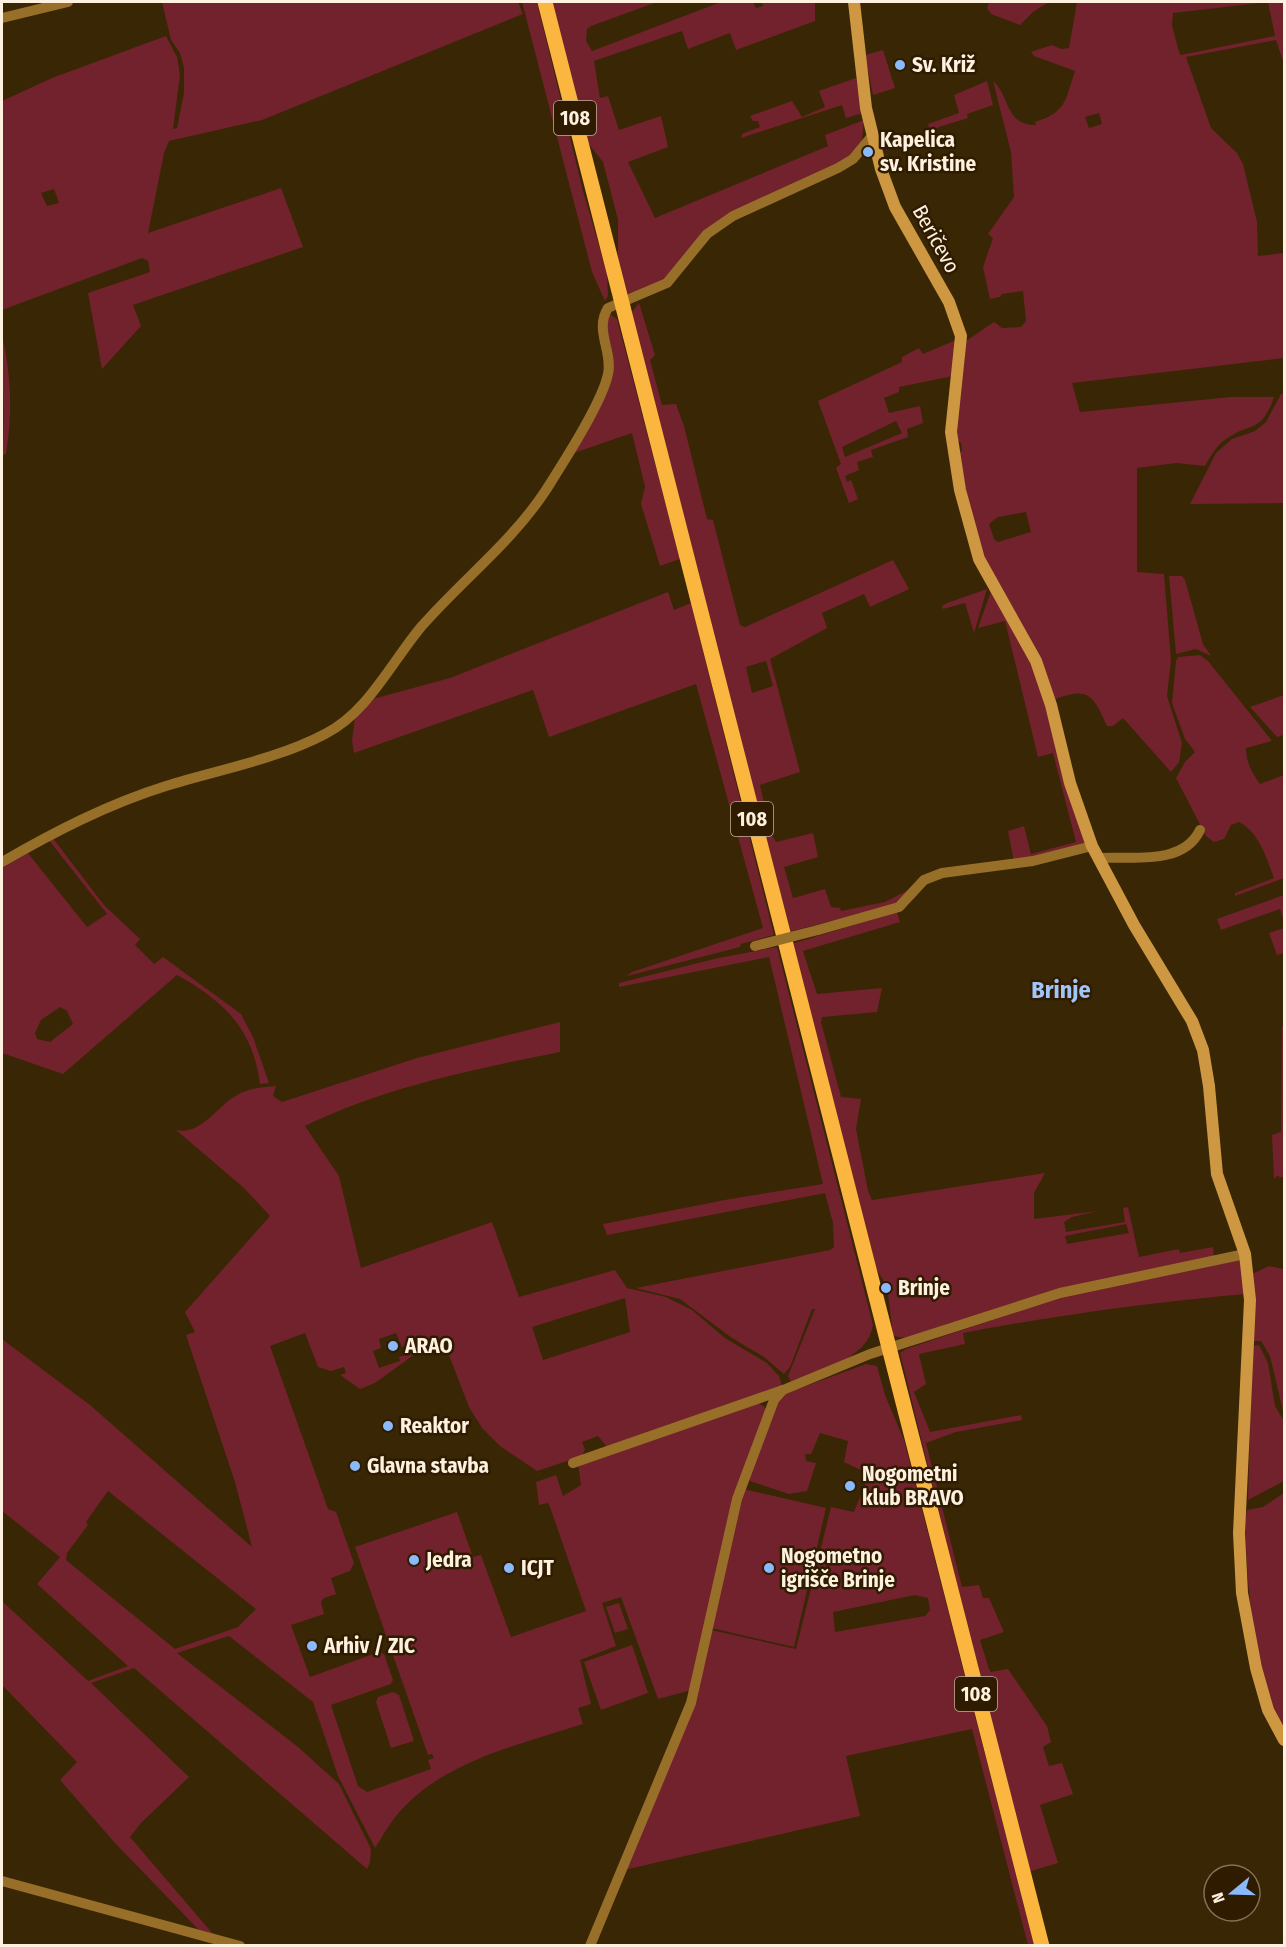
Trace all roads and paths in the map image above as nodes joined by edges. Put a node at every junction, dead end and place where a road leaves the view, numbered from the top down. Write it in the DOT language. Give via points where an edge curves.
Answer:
graph roads {
  1 [pos="68,2"];
  2 [pos="545,2"];
  3 [pos="854,2"];
  4 [pos="2,18"];
  5 [pos="872,136"];
  6 [pos="622,302"];
  7 [pos="1200,830"];
  8 [pos="1095,852"];
  9 [pos="2,862"];
  10 [pos="755,946"];
  11 [pos="1245,1254"];
  12 [pos="887,1349"];
  13 [pos="783,1390"];
  14 [pos="573,1463"];
  15 [pos="1284,1740"];
  16 [pos="2,1881"];
  17 [pos="240,1946"];
  18 [pos="590,1946"];
  19 [pos="1042,1946"];
  1 -- 4 [label="street"];
  2 -- 6 [label="main road, 108"];
  3 -- 5 [label="street, Beričevo"];
  5 -- 6 [label="street" via="853,159 838,168 733,216 707,234 667,283"];
  5 -- 8 [label="street, Beričevo" via="895,207 957,321 961,352 951,432 962,500 979,560 1036,661 1070,783"];
  6 -- 9 [label="street" via="608,308 602,321 609,365 603,389 545,491 514,532 421,627 352,717 306,743 121,802"];
  6 -- 12 [label="main road, 108"];
  7 -- 8 [label="street" via="1189,846 1171,855"];
  8 -- 10 [label="street, bridge" via="942,873 924,880 899,907"];
  8 -- 11 [label="street, Beričevo" via="1192,1021 1203,1050 1216,1174"];
  11 -- 12 [label="street" via="1060,1293"];
  11 -- 15 [label="street, Beričevo" via="1250,1300 1239,1533 1242,1593 1268,1710"];
  12 -- 13 [label="street"];
  12 -- 19 [label="main road, 108"];
  13 -- 14 [label="street"];
  13 -- 18 [label="street" via="774,1400 737,1499 691,1704"];
  16 -- 17 [label="street"];
}
